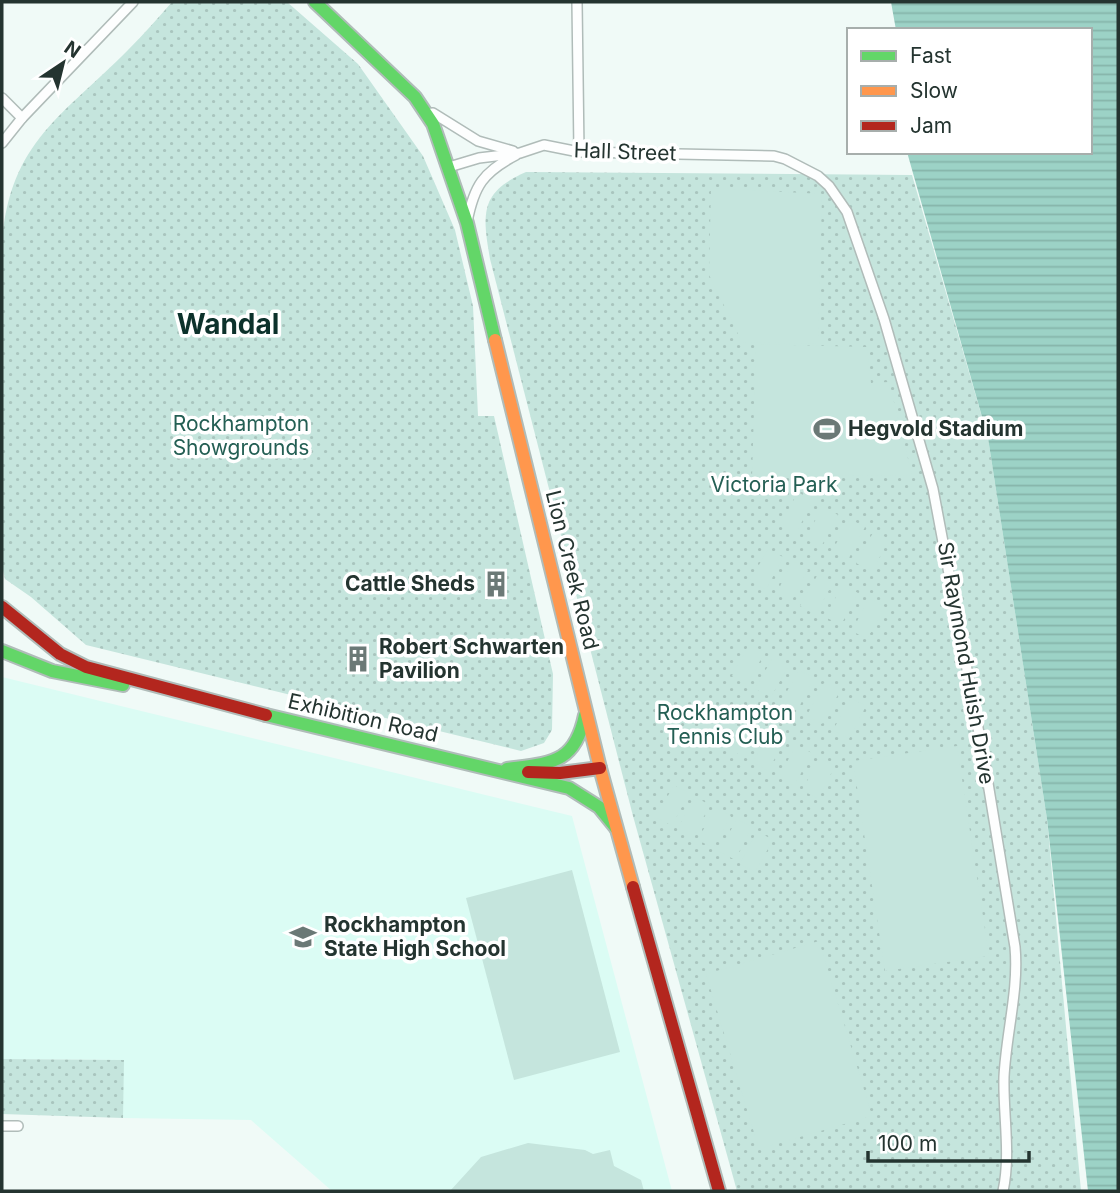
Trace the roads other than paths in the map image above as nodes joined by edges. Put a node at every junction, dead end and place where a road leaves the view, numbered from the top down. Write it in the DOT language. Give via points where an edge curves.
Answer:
graph roads {
  1 [pos="133,2"];
  2 [pos="315,2"];
  3 [pos="578,2"];
  4 [pos="2,98"];
  5 [pos="427,114"];
  6 [pos="22,118"];
  7 [pos="2,143"];
  8 [pos="579,152"];
  9 [pos="520,153"];
  10 [pos="802,166"];
  11 [pos="449,167"];
  12 [pos="467,223"];
  13 [pos="2,607"];
  14 [pos="2,651"];
  15 [pos="2,658"];
  16 [pos="52,671"];
  17 [pos="217,702"];
  18 [pos="586,708"];
  19 [pos="600,768"];
  20 [pos="500,771"];
  21 [pos="619,832"];
  22 [pos="2,1126"];
  23 [pos="18,1126"];
  24 [pos="719,1191"];
  25 [pos="1003,1191"];
  1 -- 6 [label="street"];
  2 -- 5 [label="street, Lion Creek Road" via="415,97"];
  3 -- 8 [label="street"];
  4 -- 6 [label="street"];
  5 -- 9 [label="street" via="433,113 478,141"];
  5 -- 11 [label="street, Lion Creek Road"];
  6 -- 7 [label="street"];
  8 -- 9 [label="street, Hall Street" via="544,145"];
  8 -- 10 [label="street, Hall Street" via="774,156"];
  9 -- 11 [label="street, Hall Street"];
  9 -- 12 [label="street" via="494,167 478,186"];
  10 -- 25 [label="street, Sir Raymond Huish Drive" via="829,186 847,212 884,319 933,489 1016,955 1004,1075 1007,1170"];
  11 -- 12 [label="street, Lion Creek Road"];
  12 -- 18 [label="street, Lion Creek Road"];
  13 -- 17 [label="street, Exhibition Road" via="60,654 86,667"];
  14 -- 16 [label="street, Exhibition Road"];
  15 -- 16 [label="street, Exhibition Road"];
  16 -- 17 [label="street, Exhibition Road"];
  17 -- 20 [label="street, Exhibition Road"];
  18 -- 19 [label="street, Lion Creek Road"];
  18 -- 20 [label="street, Exhibition Road" via="581,737 564,758"];
  19 -- 20 [label="street, Exhibition Road" via="560,773"];
  19 -- 21 [label="street, Lion Creek Road"];
  20 -- 21 [label="street, Exhibition Road" via="576,792 599,807"];
  21 -- 24 [label="street, Lion Creek Road"];
  22 -- 23 [label="street"];
}
